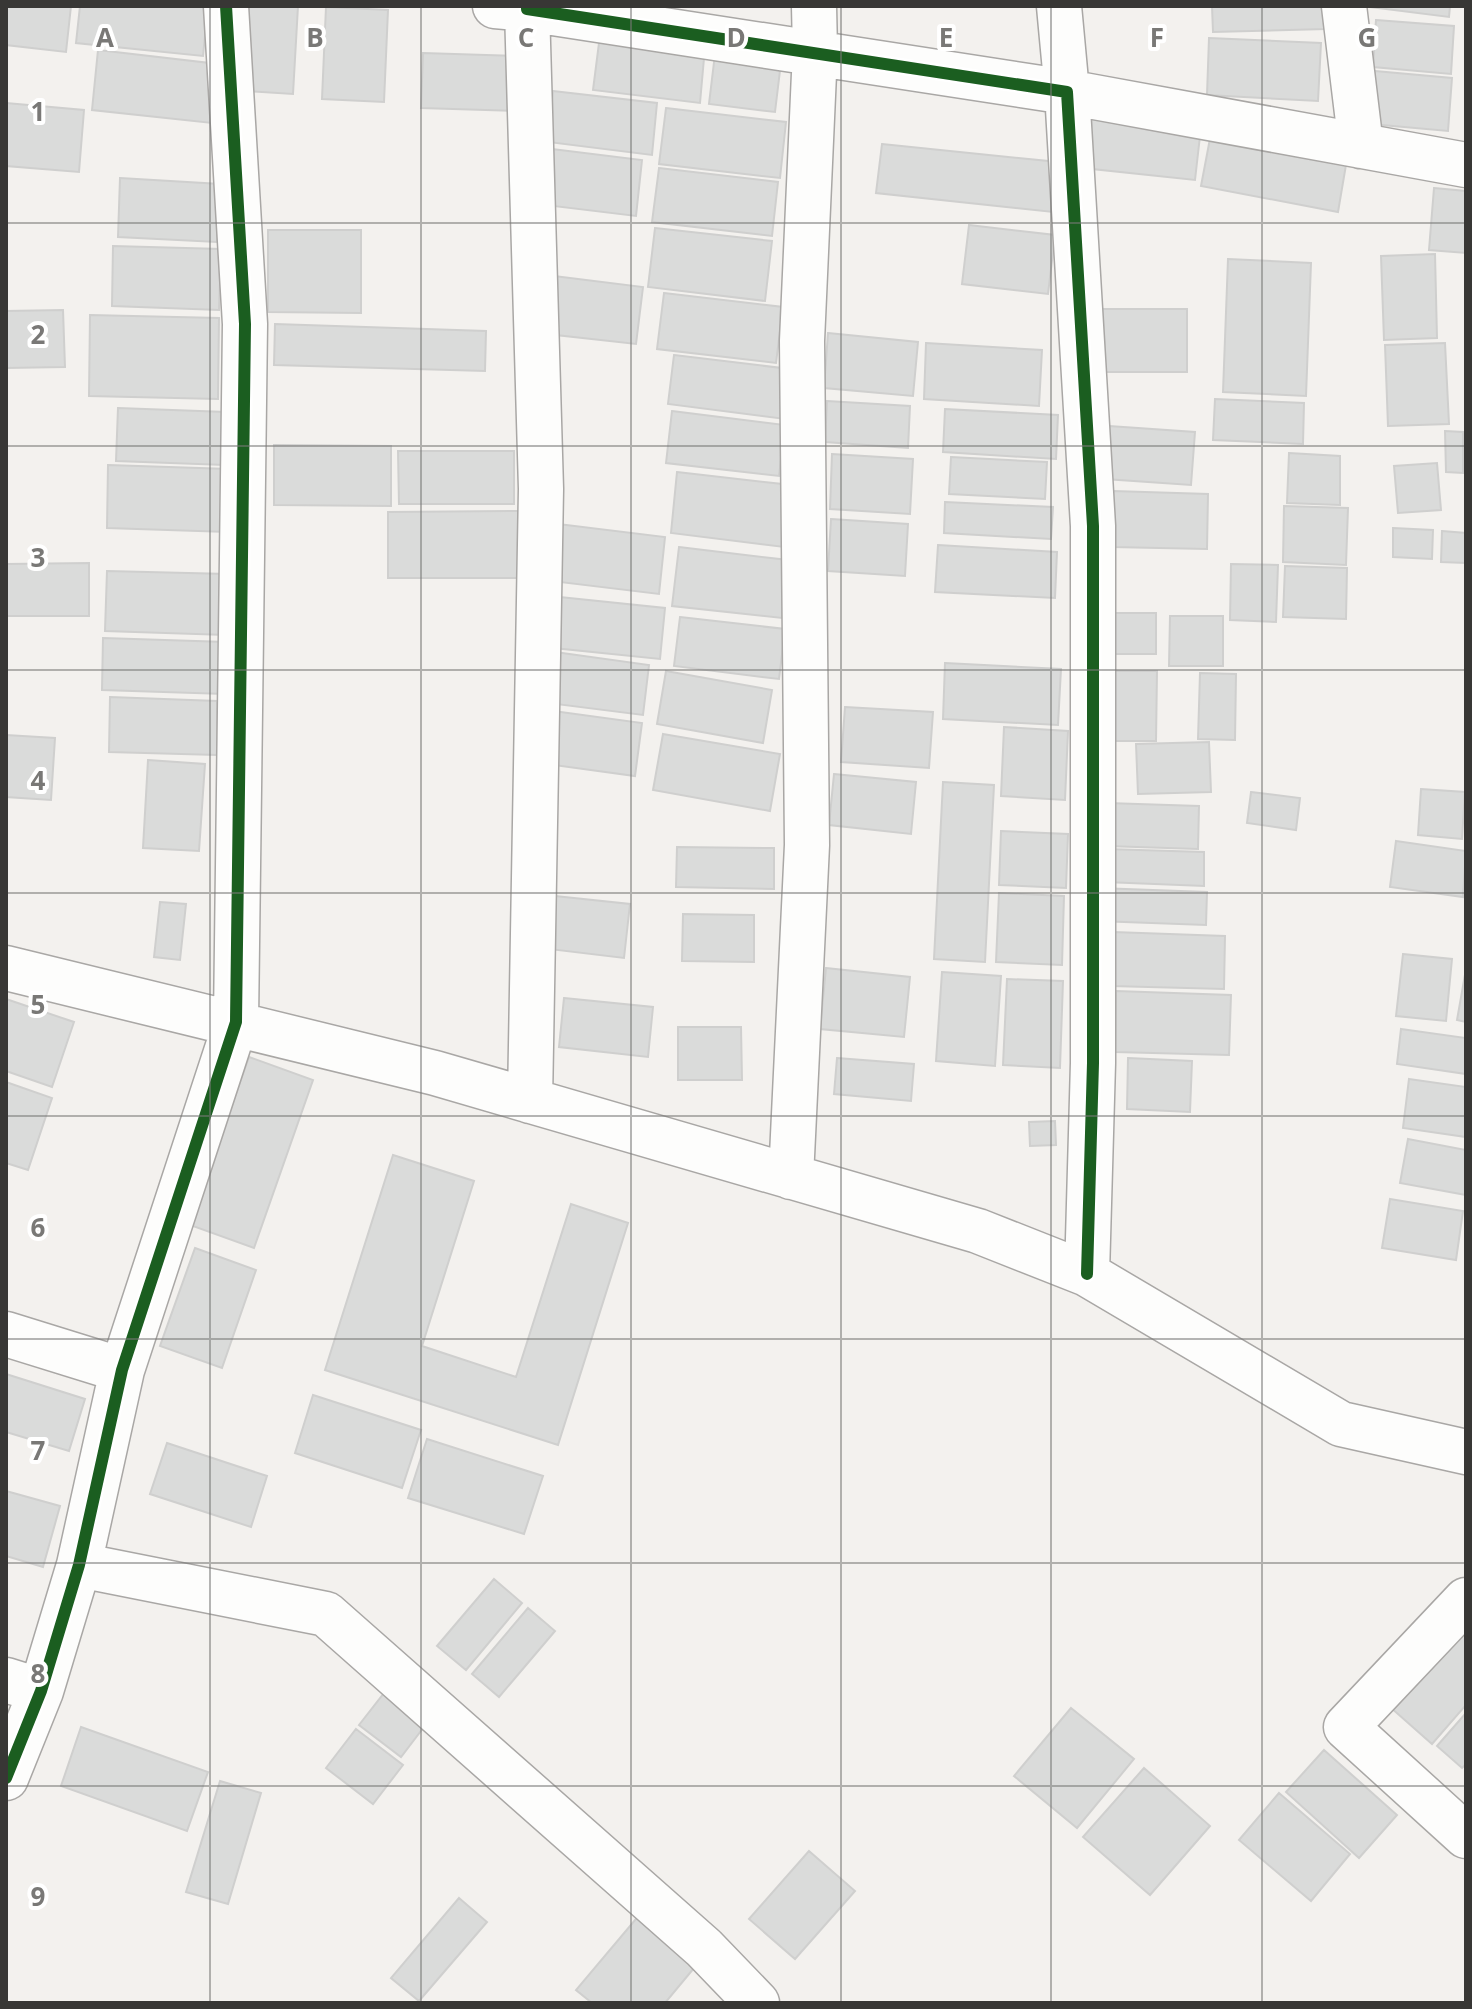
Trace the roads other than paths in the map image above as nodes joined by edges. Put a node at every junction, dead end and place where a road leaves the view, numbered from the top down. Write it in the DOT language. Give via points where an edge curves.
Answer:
graph roads {
  1 [pos="226,6"];
  2 [pos="814,6"];
  3 [pos="1059,6"];
  4 [pos="1344,6"];
  5 [pos="517,7"];
  6 [pos="815,51"];
  7 [pos="1067,92"];
  8 [pos="1361,146"];
  9 [pos="1466,165"];
  10 [pos="6,968"];
  11 [pos="236,1022"];
  12 [pos="530,1101"];
  13 [pos="791,1177"];
  14 [pos="1087,1274"];
  15 [pos="6,1334"];
  16 [pos="122,1370"];
  17 [pos="1466,1452"];
  18 [pos="79,1565"];
  19 [pos="1466,1600"];
  20 [pos="18,1695"];
  21 [pos="6,1778"];
  22 [pos="1466,1836"];
  23 [pos="757,2003"];
  1 -- 11 [label="street" via="245,324"];
  2 -- 6 [label="street"];
  3 -- 7 [label="street"];
  4 -- 8 [label="street"];
  5 -- 6 [label="street"];
  5 -- 12 [label="street" via="541,489"];
  6 -- 7 [label="street"];
  6 -- 13 [label="street" via="802,341 807,845"];
  7 -- 8 [label="street"];
  7 -- 14 [label="street" via="1093,526 1093,1063"];
  8 -- 9 [label="street"];
  10 -- 11 [label="street"];
  11 -- 12 [label="street"];
  11 -- 16 [label="street"];
  12 -- 13 [label="street"];
  13 -- 14 [label="street" via="978,1231"];
  14 -- 17 [label="street" via="1341,1424"];
  15 -- 16 [label="street"];
  16 -- 18 [label="street"];
  18 -- 20 [label="street"];
  18 -- 23 [label="street" via="326,1614 704,1948"];
  19 -- 22 [label="street" via="1346,1727"];
  20 -- 21 [label="street"];
}
